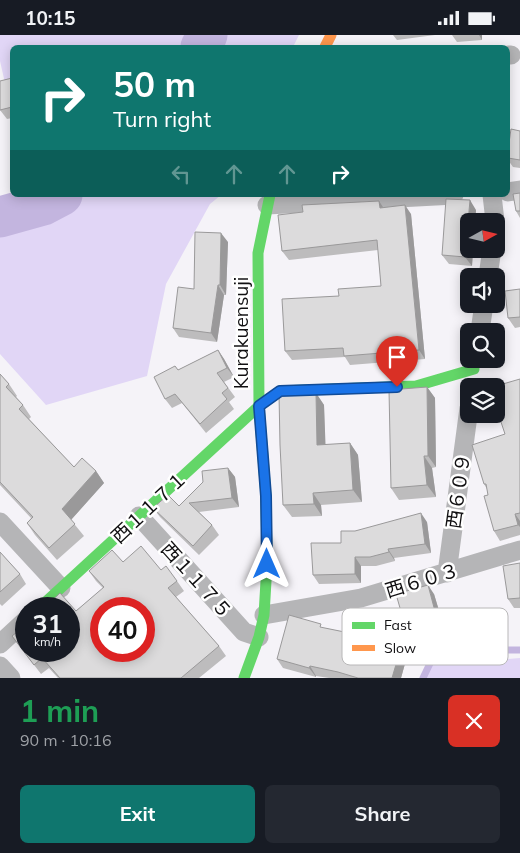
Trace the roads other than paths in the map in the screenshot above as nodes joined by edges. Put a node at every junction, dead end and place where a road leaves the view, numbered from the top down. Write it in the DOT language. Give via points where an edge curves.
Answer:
graph roads {
  1 [pos="380,197"];
  2 [pos="492,197"];
  3 [pos="268,200"];
  4 [pos="494,213"];
  5 [pos="474,371"];
  6 [pos="259,406"];
  7 [pos="467,423"];
  8 [pos="139,516"];
  9 [pos="0,522"];
  10 [pos="520,550"];
  11 [pos="447,573"];
  12 [pos="61,588"];
  13 [pos="51,597"];
  14 [pos="264,615"];
  15 [pos="15,630"];
  16 [pos="259,637"];
  17 [pos="0,644"];
  18 [pos="0,666"];
  19 [pos="11,678"];
  20 [pos="244,678"];
  1 -- 3 [label="street"];
  2 -- 4 [label="street"];
  3 -- 6 [label="street, Kurakuensuji" via="258,253"];
  5 -- 6 [label="street, 西１１７１" via="416,386 280,391"];
  6 -- 8 [label="street, 西１１７１"];
  6 -- 14 [label="street, Kurakuensuji" via="266,496"];
  7 -- 11 [label="street, 西６０９"];
  8 -- 12 [label="street, 西１１７１"];
  8 -- 16 [label="street, 西１１７５" via="244,633"];
  9 -- 12 [label="street"];
  10 -- 11 [label="street, 西６０３"];
  11 -- 14 [label="street, 西６０３" via="361,599"];
  12 -- 13 [label="street, 西１１７１"];
  14 -- 16 [label="street, Kurakuensuji"];
  15 -- 17 [label="street"];
  16 -- 20 [label="street, Kurakuensuji"];
  18 -- 19 [label="street"];
}
